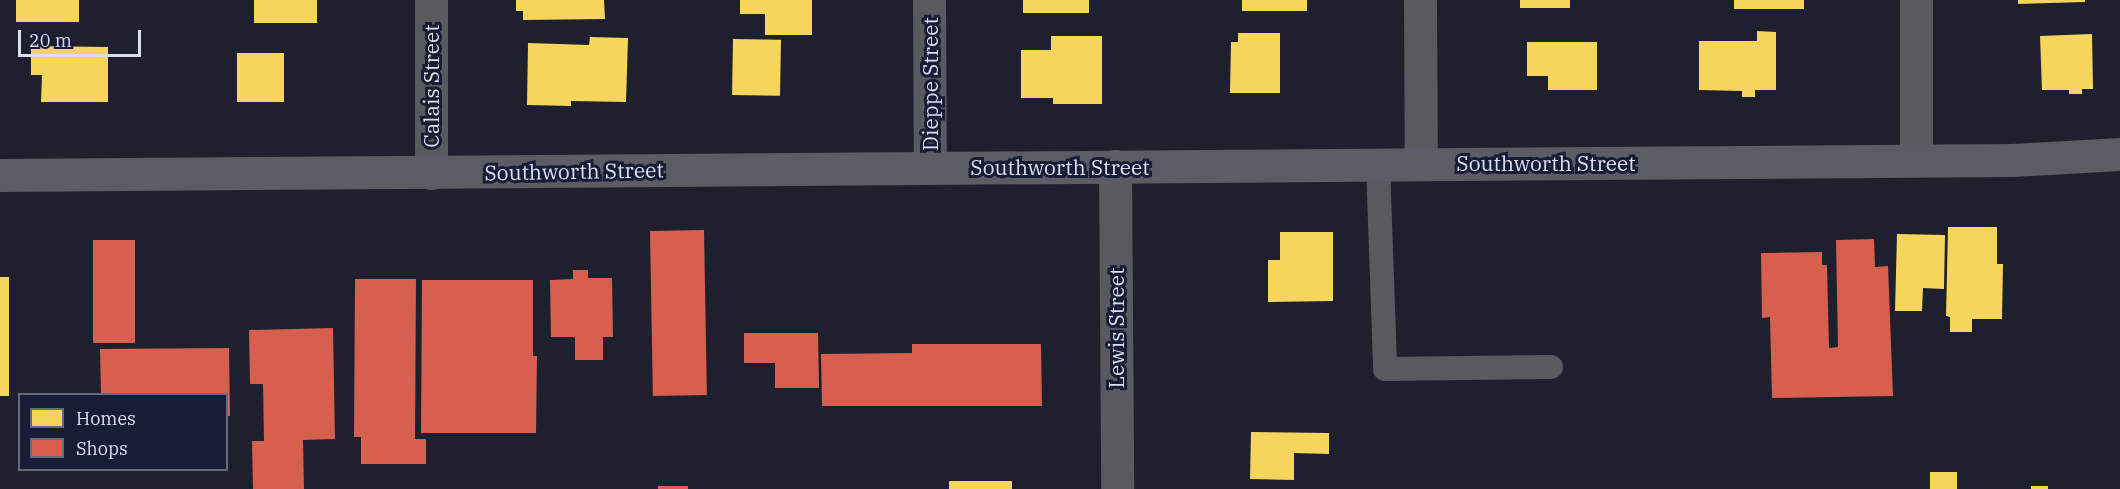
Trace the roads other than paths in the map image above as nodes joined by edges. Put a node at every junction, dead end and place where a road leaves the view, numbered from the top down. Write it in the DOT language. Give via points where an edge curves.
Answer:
graph roads {
  1 [pos="430,0"];
  2 [pos="929,0"];
  3 [pos="1420,0"];
  4 [pos="1916,0"];
  5 [pos="2120,154"];
  6 [pos="1916,160"];
  7 [pos="2012,160"];
  8 [pos="1378,164"];
  9 [pos="1421,164"];
  10 [pos="1115,166"];
  11 [pos="930,168"];
  12 [pos="431,173"];
  13 [pos="0,175"];
  14 [pos="2120,175"];
  15 [pos="1551,367"];
  16 [pos="1118,489"];
  1 -- 12 [label="street, Calais Street"];
  2 -- 11 [label="street, Dieppe Street"];
  3 -- 9 [label="street"];
  4 -- 6 [label="street"];
  5 -- 7 [label="main road, Southworth Street"];
  6 -- 7 [label="main road, Southworth Street"];
  6 -- 9 [label="main road, Southworth Street"];
  7 -- 14 [label="main road"];
  8 -- 9 [label="main road, Southworth Street"];
  8 -- 10 [label="main road, Southworth Street"];
  8 -- 15 [label="lane" via="1385,369"];
  10 -- 11 [label="main road, Southworth Street"];
  10 -- 16 [label="street, Lewis Street"];
  11 -- 12 [label="main road, Southworth Street"];
  12 -- 13 [label="main road, Southworth Street"];
}
